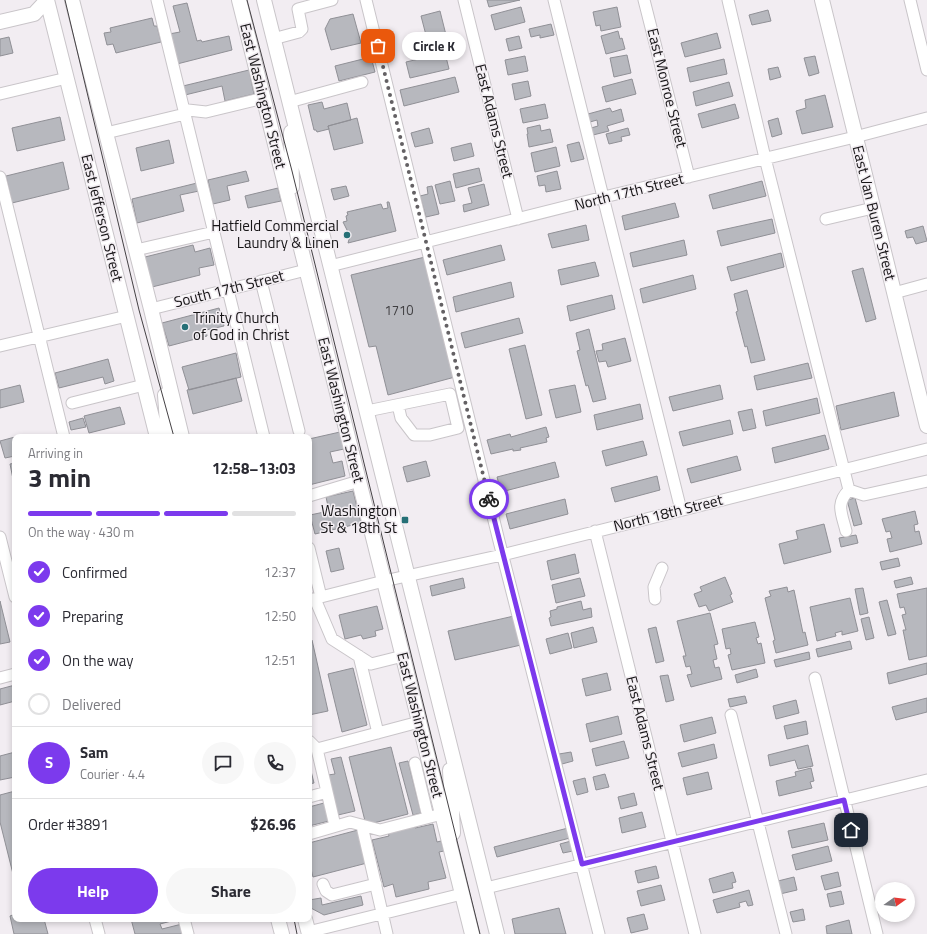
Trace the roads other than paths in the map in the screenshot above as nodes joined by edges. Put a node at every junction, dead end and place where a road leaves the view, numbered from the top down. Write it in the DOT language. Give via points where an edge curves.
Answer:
graph roads {
  1 [pos="47,0"];
  2 [pos="72,0"];
  3 [pos="157,0"];
  4 [pos="239,0"];
  5 [pos="264,0"];
  6 [pos="332,0"];
  7 [pos="366,0"];
  8 [pos="464,0"];
  9 [pos="554,0"];
  10 [pos="644,0"];
  11 [pos="728,0"];
  12 [pos="822,0"];
  13 [pos="910,0"];
  14 [pos="296,5"];
  15 [pos="0,22"];
  16 [pos="922,27"];
  17 [pos="273,39"];
  18 [pos="927,70"];
  19 [pos="67,78"];
  20 [pos="362,82"];
  21 [pos="0,94"];
  22 [pos="264,98"];
  23 [pos="290,105"];
  24 [pos="184,112"];
  25 [pos="927,118"];
  26 [pos="106,133"];
  27 [pos="855,137"];
  28 [pos="766,158"];
  29 [pos="0,177"];
  30 [pos="689,177"];
  31 [pos="604,197"];
  32 [pos="873,208"];
  33 [pos="518,219"];
  34 [pos="826,219"];
  35 [pos="294,221"];
  36 [pos="214,232"];
  37 [pos="427,242"];
  38 [pos="136,250"];
  39 [pos="330,266"];
  40 [pos="306,270"];
  41 [pos="261,281"];
  42 [pos="927,284"];
  43 [pos="228,289"];
  44 [pos="894,293"];
  45 [pos="151,309"];
  46 [pos="127,316"];
  47 [pos="39,336"];
  48 [pos="0,346"];
  49 [pos="162,356"];
  50 [pos="144,385"];
  51 [pos="72,403"];
  52 [pos="398,405"];
  53 [pos="367,411"];
  54 [pos="927,426"];
  55 [pos="299,431"];
  56 [pos="63,434"];
  57 [pos="156,434"];
  58 [pos="168,434"];
  59 [pos="181,434"];
  60 [pos="263,434"];
  61 [pos="927,449"];
  62 [pos="845,470"];
  63 [pos="359,480"];
  64 [pos="927,481"];
  65 [pos="849,490"];
  66 [pos="312,495"];
  67 [pos="681,510"];
  68 [pos="595,531"];
  69 [pos="846,531"];
  70 [pos="0,537"];
  71 [pos="502,555"];
  72 [pos="662,568"];
  73 [pos="312,574"];
  74 [pos="408,576"];
  75 [pos="384,581"];
  76 [pos="12,585"];
  77 [pos="655,598"];
  78 [pos="315,599"];
  79 [pos="359,656"];
  80 [pos="403,656"];
  81 [pos="12,675"];
  82 [pos="0,678"];
  83 [pos="815,678"];
  84 [pos="731,715"];
  85 [pos="419,722"];
  86 [pos="378,733"];
  87 [pos="447,733"];
  88 [pos="313,745"];
  89 [pos="414,763"];
  90 [pos="927,780"];
  91 [pos="327,792"];
  92 [pos="312,796"];
  93 [pos="844,800"];
  94 [pos="442,814"];
  95 [pos="428,817"];
  96 [pos="757,822"];
  97 [pos="335,826"];
  98 [pos="362,826"];
  99 [pos="312,833"];
  100 [pos="672,842"];
  101 [pos="582,864"];
  102 [pos="456,867"];
  103 [pos="323,884"];
  104 [pos="376,884"];
  105 [pos="486,888"];
  106 [pos="462,894"];
  107 [pos="382,913"];
  108 [pos="96,922"];
  109 [pos="185,922"];
  110 [pos="279,922"];
  111 [pos="307,928"];
  112 [pos="99,934"];
  113 [pos="188,934"];
  114 [pos="282,934"];
  115 [pos="387,934"];
  116 [pos="472,934"];
  117 [pos="498,934"];
  118 [pos="599,934"];
  119 [pos="695,934"];
  120 [pos="786,934"];
  121 [pos="877,934"];
  1 -- 15 [label="main road" via="34,14"];
  1 -- 19 [label="main road, East Jefferson Street"];
  2 -- 26 [label="main road, East Jefferson Street"];
  3 -- 24 [label="street"];
  4 -- 22 [label="main road, East Washington Street"];
  5 -- 17 [label="main road, East Washington Street"];
  6 -- 14 [label="street"];
  7 -- 37 [label="street"];
  8 -- 33 [label="street, East Adams Street"];
  9 -- 31 [label="street"];
  10 -- 30 [label="street, East Monroe Street"];
  11 -- 28 [label="street"];
  12 -- 27 [label="main road, East Van Buren Street"];
  13 -- 16 [label="street"];
  14 -- 17 [label="street" via="302,28 299,32"];
  16 -- 18 [label="street"];
  17 -- 23 [label="main road, East Washington Street"];
  19 -- 21 [label="street"];
  19 -- 46 [label="main road, East Jefferson Street"];
  20 -- 23 [label="street"];
  22 -- 24 [label="street" via="206,112"];
  22 -- 35 [label="main road, East Washington Street"];
  23 -- 35 [label="main road"];
  23 -- 39 [label="main road, East Washington Street"];
  24 -- 26 [label="street"];
  24 -- 36 [label="street"];
  25 -- 27 [label="street, North 17th Street"];
  26 -- 38 [label="main road, East Jefferson Street"];
  27 -- 28 [label="street, North 17th Street"];
  27 -- 32 [label="main road, East Van Buren Street"];
  28 -- 30 [label="street, North 17th Street"];
  28 -- 62 [label="street"];
  29 -- 47 [label="street"];
  30 -- 31 [label="street, North 17th Street"];
  31 -- 33 [label="street, North 17th Street"];
  31 -- 67 [label="street"];
  32 -- 34 [label="street"];
  32 -- 44 [label="main road, East Van Buren Street"];
  33 -- 37 [label="street, North 17th Street"];
  35 -- 40 [label="main road, East Washington Street"];
  36 -- 38 [label="street"];
  36 -- 43 [label="street"];
  37 -- 39 [label="street, North 17th Street"];
  37 -- 71 [label="street"];
  38 -- 45 [label="main road, East Jefferson Street"];
  39 -- 53 [label="main road, East Washington Street"];
  40 -- 41 [label="street, South 17th Street"];
  40 -- 63 [label="main road, East Washington Street"];
  41 -- 43 [label="street, South 17th Street"];
  41 -- 55 [label="street"];
  42 -- 44 [label="street"];
  43 -- 45 [label="street, South 17th Street"];
  43 -- 60 [label="street"];
  44 -- 54 [label="main road, East Van Buren Street"];
  45 -- 49 [label="main road, East Jefferson Street"];
  46 -- 47 [label="street"];
  46 -- 50 [label="main road, East Jefferson Street"];
  47 -- 48 [label="street"];
  47 -- 56 [label="street"];
  49 -- 58 [label="main road, East Jefferson Street"];
  49 -- 59 [label="main road, East Jefferson Street"];
  50 -- 51 [label="street"];
  50 -- 57 [label="main road, East Jefferson Street"];
  52 -- 52 [label="street" via="450,394 458,428 430,435 414,435 401,418"];
  52 -- 53 [label="street"];
  53 -- 74 [label="main road, East Washington Street"];
  61 -- 62 [label="street, North 18th Street"];
  62 -- 65 [label="street"];
  62 -- 67 [label="street, North 18th Street"];
  63 -- 66 [label="street"];
  63 -- 75 [label="main road, East Washington Street"];
  64 -- 65 [label="street" via="864,495"];
  65 -- 69 [label="street" via="843,496 840,506"];
  67 -- 68 [label="street, North 18th Street"];
  68 -- 71 [label="street, North 18th Street"];
  68 -- 100 [label="street, East Adams Street"];
  70 -- 76 [label="street"];
  71 -- 74 [label="street, North 18th Street"];
  71 -- 101 [label="street"];
  72 -- 77 [label="street" via="654,586"];
  73 -- 78 [label="street"];
  74 -- 75 [label="street, North 18th Street"];
  74 -- 87 [label="main road, East Washington Street"];
  75 -- 78 [label="street, North 18th Street"];
  75 -- 80 [label="main road, East Washington Street"];
  78 -- 79 [label="street" via="332,639"];
  79 -- 80 [label="street" via="370,664"];
  79 -- 86 [label="street"];
  80 -- 85 [label="main road, East Washington Street"];
  81 -- 82 [label="street"];
  83 -- 93 [label="street"];
  84 -- 96 [label="street"];
  85 -- 86 [label="street"];
  85 -- 94 [label="main road, East Washington Street"];
  86 -- 88 [label="street"];
  87 -- 102 [label="main road, East Washington Street"];
  87 -- 105 [label="main road, East Washington Street"];
  88 -- 91 [label="street"];
  89 -- 95 [label="street"];
  90 -- 93 [label="street"];
  91 -- 92 [label="street"];
  91 -- 97 [label="street"];
  93 -- 96 [label="street"];
  93 -- 121 [label="street"];
  94 -- 95 [label="street"];
  94 -- 102 [label="main road, East Washington Street"];
  95 -- 98 [label="street" via="380,830"];
  96 -- 100 [label="street"];
  96 -- 120 [label="street"];
  97 -- 98 [label="street" via="350,822"];
  97 -- 99 [label="street"];
  98 -- 104 [label="street"];
  100 -- 101 [label="street"];
  100 -- 119 [label="street, East Adams Street"];
  101 -- 105 [label="street"];
  101 -- 118 [label="street"];
  102 -- 106 [label="main road, East Washington Street"];
  103 -- 104 [label="street" via="326,891 332,895"];
  104 -- 107 [label="street"];
  105 -- 117 [label="main road, East Washington Street"];
  106 -- 107 [label="street"];
  106 -- 116 [label="main road, East Washington Street"];
  107 -- 111 [label="street"];
  107 -- 115 [label="street"];
  108 -- 112 [label="street"];
  109 -- 113 [label="street"];
  110 -- 114 [label="main road"];
}
